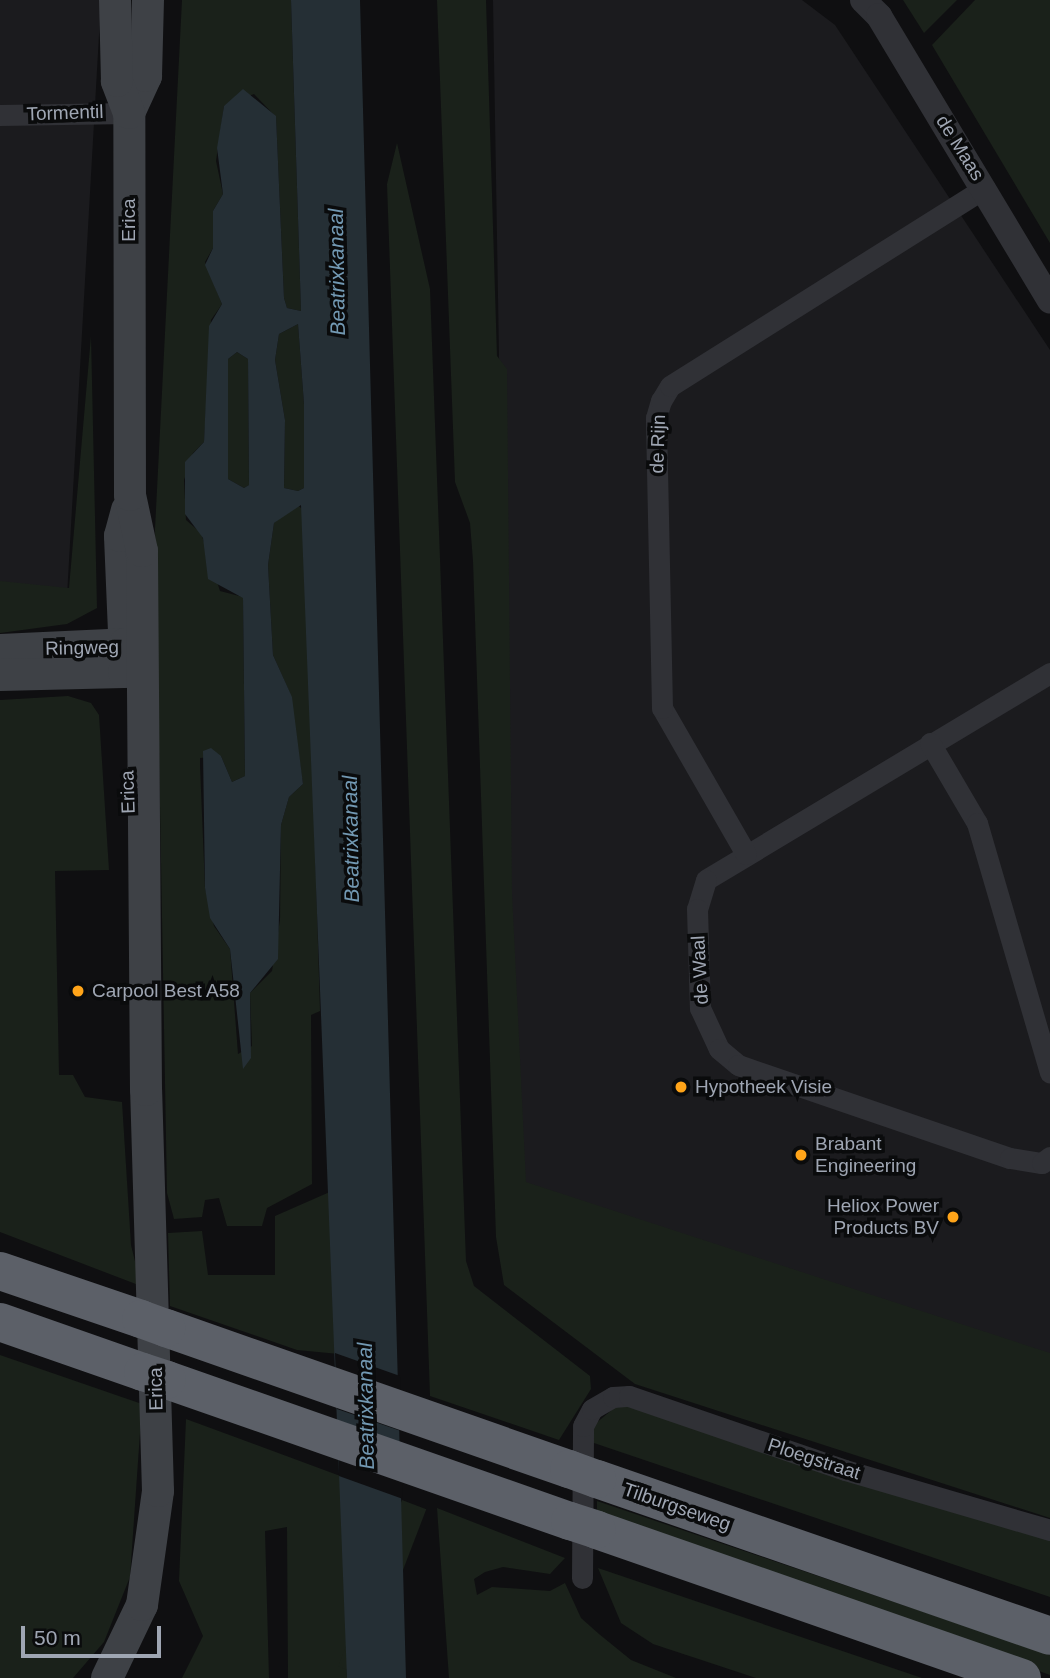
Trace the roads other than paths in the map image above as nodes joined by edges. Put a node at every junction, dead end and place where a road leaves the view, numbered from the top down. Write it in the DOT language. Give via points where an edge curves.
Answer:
graph roads {
  1 [pos="116,0"];
  2 [pos="148,0"];
  3 [pos="863,0"];
  4 [pos="130,113"];
  5 [pos="0,115"];
  6 [pos="985,188"];
  7 [pos="1050,301"];
  8 [pos="0,650"];
  9 [pos="130,658"];
  10 [pos="1050,673"];
  11 [pos="0,675"];
  12 [pos="930,743"];
  13 [pos="746,854"];
  14 [pos="1050,1073"];
  15 [pos="1050,1157"];
  16 [pos="0,1271"];
  17 [pos="0,1322"];
  18 [pos="1050,1530"];
  19 [pos="582,1578"];
  20 [pos="1050,1636"];
  21 [pos="107,1678"];
  22 [pos="1022,1678"];
  1 -- 4 [label="main road, Erica" via="117,81"];
  2 -- 4 [label="main road, Erica" via="146,76"];
  3 -- 6 [label="street, de Maas"];
  4 -- 5 [label="street, Tormentil"];
  4 -- 9 [label="main road, Erica" via="130,495 142,551"];
  6 -- 7 [label="street, de Maas"];
  6 -- 13 [label="street, de Rijn" via="670,386 661,401 656,418 662,708"];
  8 -- 9 [label="main road, Ringweg"];
  9 -- 11 [label="main road, Ringweg"];
  9 -- 21 [label="main road, Erica" via="135,1025 146,1090 156,1522 142,1605"];
  10 -- 12 [label="street, de Waal"];
  12 -- 13 [label="street, de Waal"];
  12 -- 14 [label="street" via="977,823"];
  13 -- 15 [label="street, de Waal" via="706,880 697,909 700,1007 719,1049 738,1065 787,1084 1010,1158 1042,1163"];
  16 -- 20 [label="highway, Tilburgseweg"];
  17 -- 22 [label="highway"];
  18 -- 19 [label="street, Ploegstraat" via="845,1470 629,1396 606,1400 587,1417"];
}
